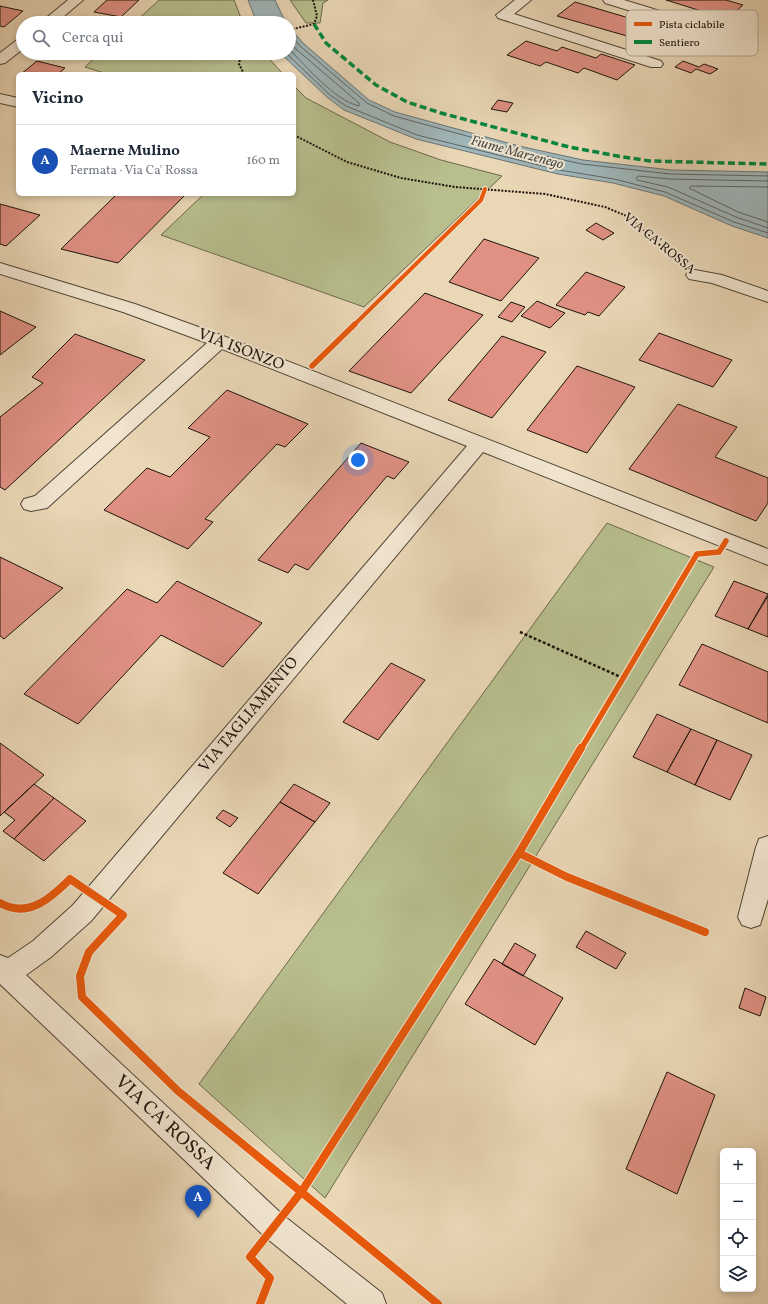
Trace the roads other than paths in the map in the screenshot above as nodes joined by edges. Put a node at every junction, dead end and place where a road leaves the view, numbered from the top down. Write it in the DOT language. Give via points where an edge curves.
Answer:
graph roads {
  1 [pos="76,0"];
  2 [pos="524,0"];
  3 [pos="610,0"];
  4 [pos="642,10"];
  5 [pos="56,16"];
  6 [pos="16,47"];
  7 [pos="626,55"];
  8 [pos="630,56"];
  9 [pos="0,60"];
  10 [pos="656,64"];
  11 [pos="0,98"];
  12 [pos="16,102"];
  13 [pos="0,268"];
  14 [pos="695,275"];
  15 [pos="768,296"];
  16 [pos="220,341"];
  17 [pos="479,444"];
  18 [pos="31,504"];
  19 [pos="768,557"];
  20 [pos="768,847"];
  21 [pos="751,917"];
  22 [pos="3,970"];
  23 [pos="371,1304"];
  1 -- 5 [label="street"];
  2 -- 7 [label="street" via="503,16"];
  3 -- 4 [label="street"];
  6 -- 9 [label="street"];
  8 -- 10 [label="street"];
  11 -- 12 [label="street"];
  13 -- 16 [label="street, VIA ISONZO" via="129,308"];
  14 -- 15 [label="street, VIA CA' ROSSA"];
  16 -- 17 [label="street, VIA ISONZO"];
  16 -- 18 [label="street" via="40,503"];
  17 -- 19 [label="street"];
  17 -- 22 [label="street, VIA TAGLIAMENTO" via="82,913 42,949"];
  20 -- 21 [label="street"];
  22 -- 23 [label="street, VIA CA' ROSSA" via="274,1226"];
}
